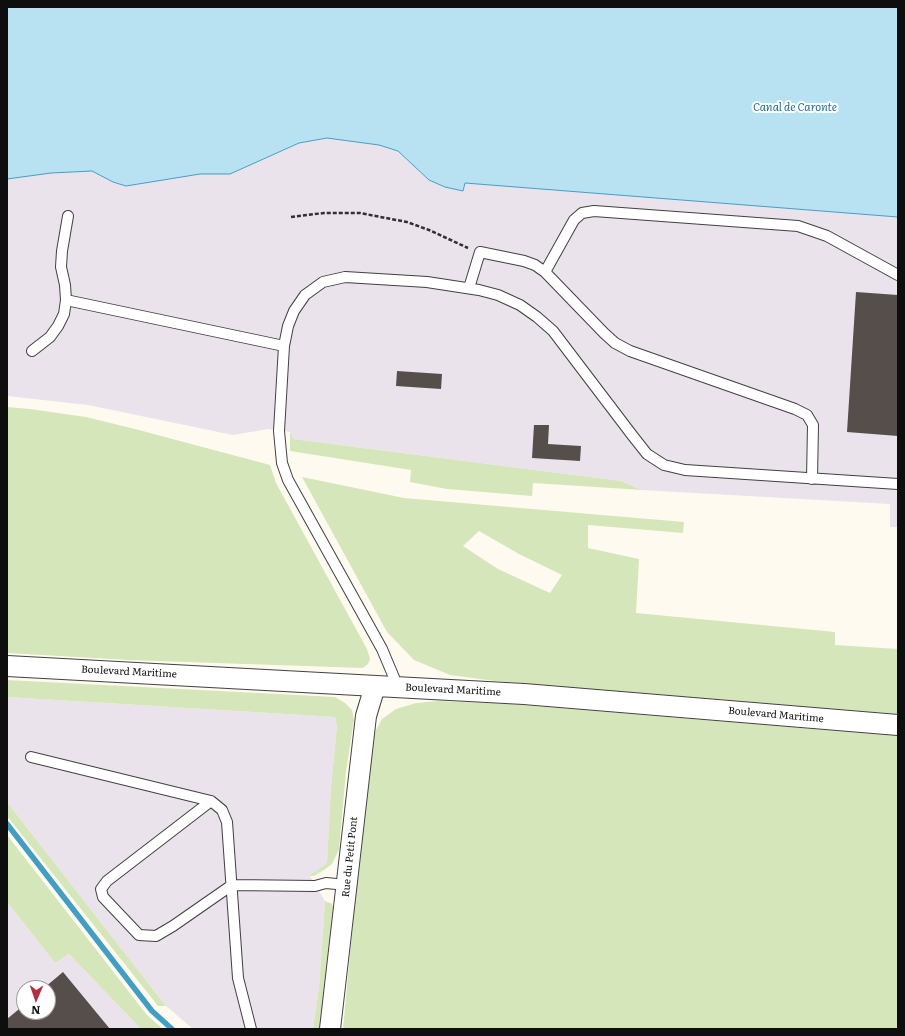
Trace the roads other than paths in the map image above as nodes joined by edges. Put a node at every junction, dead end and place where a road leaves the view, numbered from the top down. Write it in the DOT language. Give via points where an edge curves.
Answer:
graph roads {
  1 [pos="68,216"];
  2 [pos="545,272"];
  3 [pos="898,275"];
  4 [pos="469,288"];
  5 [pos="66,300"];
  6 [pos="284,346"];
  7 [pos="32,351"];
  8 [pos="812,479"];
  9 [pos="898,484"];
  10 [pos="7,666"];
  11 [pos="375,686"];
  12 [pos="398,687"];
  13 [pos="898,725"];
  14 [pos="31,757"];
  15 [pos="211,801"];
  16 [pos="232,885"];
  17 [pos="347,885"];
  18 [pos="251,1029"];
  19 [pos="330,1029"];
  1 -- 5 [label="lane" via="61,267"];
  2 -- 3 [label="lane" via="574,220 582,214 594,211 798,226 827,236"];
  2 -- 4 [label="lane" via="524,261 480,252"];
  2 -- 8 [label="lane" via="604,333 625,348 807,415 813,425"];
  4 -- 6 [label="lane" via="427,282 345,277 323,282 305,295 294,311"];
  4 -- 8 [label="lane" via="498,295 520,305 553,331 647,454 664,465 684,470"];
  5 -- 6 [label="lane"];
  5 -- 7 [label="lane" via="64,314 58,326 50,337"];
  6 -- 12 [label="lane" via="279,431 285,472 382,649"];
  8 -- 9 [label="lane"];
  10 -- 11 [label="street, Boulevard Maritime"];
  11 -- 12 [label="street, Boulevard Maritime"];
  11 -- 17 [label="street, Rue du Petit Pont" via="366,716"];
  12 -- 13 [label="street, Boulevard Maritime" via="524,694"];
  14 -- 15 [label="lane"];
  15 -- 16 [label="lane" via="222,810 227,822"];
  15 -- 16 [label="lane" via="107,881 102,889 103,897 139,935 156,936"];
  16 -- 17 [label="lane"];
  16 -- 18 [label="lane" via="238,978"];
  17 -- 19 [label="street, Rue du Petit Pont"];
}
